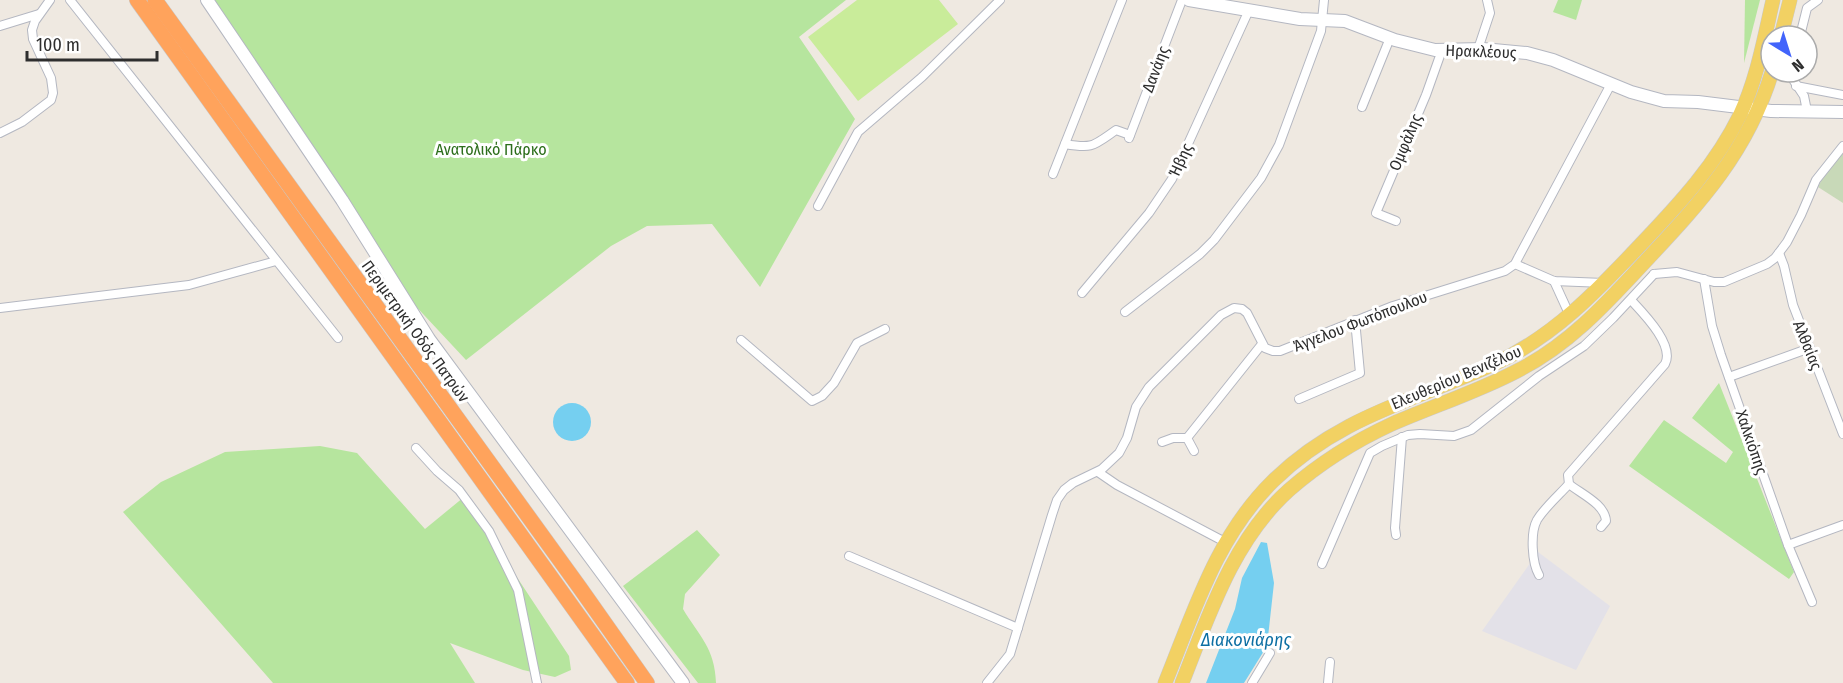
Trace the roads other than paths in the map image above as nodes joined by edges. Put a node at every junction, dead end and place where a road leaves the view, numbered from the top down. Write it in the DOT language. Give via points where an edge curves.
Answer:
graph roads {
  1 [pos="50,0"];
  2 [pos="70,0"];
  3 [pos="137,0"];
  4 [pos="155,0"];
  5 [pos="207,0"];
  6 [pos="1000,0"];
  7 [pos="1122,0"];
  8 [pos="1182,0"];
  9 [pos="1189,0"];
  10 [pos="1324,0"];
  11 [pos="1487,0"];
  12 [pos="1773,0"];
  13 [pos="1790,0"];
  14 [pos="1818,0"];
  15 [pos="1249,9"];
  16 [pos="40,14"];
  17 [pos="1323,19"];
  18 [pos="1784,24"];
  19 [pos="1803,24"];
  20 [pos="0,26"];
  21 [pos="1390,38"];
  22 [pos="1478,49"];
  23 [pos="1442,50"];
  24 [pos="1611,84"];
  25 [pos="1768,84"];
  26 [pos="1796,86"];
  27 [pos="1843,95"];
  28 [pos="1362,107"];
  29 [pos="1743,108"];
  30 [pos="1758,110"];
  31 [pos="1807,111"];
  32 [pos="1843,112"];
  33 [pos="0,134"];
  34 [pos="1065,144"];
  35 [pos="1843,146"];
  36 [pos="1053,174"];
  37 [pos="818,206"];
  38 [pos="1396,221"];
  39 [pos="1779,253"];
  40 [pos="276,261"];
  41 [pos="1515,264"];
  42 [pos="1640,267"];
  43 [pos="1654,274"];
  44 [pos="1704,279"];
  45 [pos="1554,281"];
  46 [pos="1605,283"];
  47 [pos="1082,293"];
  48 [pos="1631,300"];
  49 [pos="0,308"];
  50 [pos="1125,312"];
  51 [pos="1570,316"];
  52 [pos="1355,320"];
  53 [pos="885,328"];
  54 [pos="338,338"];
  55 [pos="741,340"];
  56 [pos="1262,344"];
  57 [pos="1810,348"];
  58 [pos="1729,377"];
  59 [pos="1299,399"];
  60 [pos="1843,434"];
  61 [pos="1402,437"];
  62 [pos="1187,438"];
  63 [pos="1162,442"];
  64 [pos="416,448"];
  65 [pos="1194,451"];
  66 [pos="1098,472"];
  67 [pos="1569,484"];
  68 [pos="1843,525"];
  69 [pos="1601,527"];
  70 [pos="1396,535"];
  71 [pos="1225,542"];
  72 [pos="1788,545"];
  73 [pos="849,556"];
  74 [pos="1322,564"];
  75 [pos="1539,575"];
  76 [pos="580,588"];
  77 [pos="1812,602"];
  78 [pos="1018,628"];
  79 [pos="1270,653"];
  80 [pos="1330,662"];
  81 [pos="537,683"];
  82 [pos="627,683"];
  83 [pos="647,683"];
  84 [pos="653,683"];
  85 [pos="683,683"];
  86 [pos="987,683"];
  87 [pos="1165,683"];
  88 [pos="1182,683"];
  89 [pos="1252,683"];
  90 [pos="1328,683"];
  1 -- 16 [label="street"];
  2 -- 40 [label="street"];
  3 -- 82 [label="highway"];
  4 -- 76 [label="highway, Περιμετρική Οδός Πατρών"];
  5 -- 85 [label="street" via="336,191 429,339"];
  6 -- 37 [label="street" via="922,77 858,132"];
  7 -- 34 [label="street"];
  8 -- 34 [label="street, Δανάης" via="1129,137 1116,130 1094,145"];
  9 -- 15 [label="street, Ηρακλέους"];
  10 -- 17 [label="street"];
  11 -- 22 [label="street" via="1490,13"];
  12 -- 29 [label="main road, Ελευθερίου Βενιζέλου" via="1757,70"];
  13 -- 18 [label="main road"];
  14 -- 19 [label="street" via="1807,8"];
  15 -- 17 [label="street, Ηρακλέους" via="1300,19"];
  15 -- 47 [label="street, Ήβης" via="1172,179 1149,213"];
  16 -- 20 [label="street"];
  16 -- 33 [label="street" via="33,39 51,78 51,100"];
  17 -- 21 [label="street, Ηρακλέους" via="1351,22"];
  17 -- 50 [label="street" via="1279,145 1252,192 1200,254"];
  21 -- 23 [label="street, Ηρακλέους"];
  21 -- 28 [label="street"];
  22 -- 23 [label="street, Ηρακλέους"];
  22 -- 24 [label="street, Ηρακλέους" via="1542,56"];
  23 -- 38 [label="street, Ομφάλης" via="1376,213"];
  24 -- 29 [label="street, Ηρακλέους" via="1665,101"];
  24 -- 41 [label="street"];
  25 -- 30 [label="main road, Ελευθερίου Βενιζέλου"];
  26 -- 27 [label="street"];
  26 -- 31 [label="street" via="1804,96"];
  29 -- 30 [label="street, Ηρακλέους"];
  29 -- 46 [label="main road, Ελευθερίου Βενιζέλου" via="1706,172"];
  30 -- 31 [label="street, Ηρακλέους"];
  30 -- 42 [label="main road, Ελευθερίου Βενιζέλου" via="1717,181"];
  31 -- 32 [label="street, Ηρακλέους"];
  34 -- 36 [label="street"];
  35 -- 39 [label="street" via="1816,180 1802,215"];
  39 -- 44 [label="street" via="1762,267 1724,282"];
  39 -- 57 [label="street, Αλθαίας"];
  40 -- 49 [label="street" via="189,285"];
  40 -- 54 [label="street"];
  41 -- 45 [label="street"];
  41 -- 52 [label="street, Άγγελου Φωτόπουλου" via="1505,271"];
  42 -- 43 [label="street"];
  42 -- 88 [label="main road, Ελευθερίου Βενιζέλου" via="1595,315 1546,354 1510,374 1391,424 1318,466 1287,492 1242,546"];
  43 -- 44 [label="street" via="1677,272"];
  43 -- 48 [label="street"];
  44 -- 58 [label="street, Χαλκιόπης" via="1715,338"];
  45 -- 46 [label="street"];
  45 -- 51 [label="street"];
  46 -- 51 [label="main road, Ελευθερίου Βενιζέλου"];
  48 -- 61 [label="street" via="1584,346 1471,430 1454,436"];
  48 -- 67 [label="street" via="1660,336 1667,360 1572,469 1567,478"];
  51 -- 71 [label="main road, Ελευθερίου Βενιζέλου" via="1534,343 1500,361 1386,407 1333,434 1273,481"];
  52 -- 56 [label="street, Άγγελου Φωτόπουλου" via="1280,351 1269,350"];
  52 -- 59 [label="street" via="1360,373"];
  53 -- 55 [label="street" via="857,343 834,383 812,401"];
  56 -- 62 [label="street"];
  56 -- 66 [label="street" via="1245,310 1234,308 1225,313 1145,392 1122,447"];
  57 -- 58 [label="street"];
  57 -- 60 [label="street, Αλθαίας"];
  58 -- 72 [label="street, Χαλκιόπης"];
  61 -- 70 [label="street"];
  61 -- 74 [label="street" via="1368,455"];
  62 -- 63 [label="street"];
  62 -- 65 [label="street"];
  64 -- 81 [label="street" via="459,490 489,531 518,590"];
  66 -- 71 [label="street"];
  66 -- 78 [label="street" via="1068,486 1057,500"];
  67 -- 69 [label="street" via="1604,512 1607,519"];
  67 -- 75 [label="street" via="1536,523 1533,560"];
  68 -- 72 [label="street"];
  71 -- 87 [label="main road, Ελευθερίου Βενιζέλου" via="1204,583"];
  72 -- 77 [label="street, Χαλκιόπης"];
  73 -- 78 [label="street"];
  76 -- 83 [label="highway, Περιμετρική Οδός Πατρών"];
  76 -- 84 [label="highway"];
  78 -- 86 [label="street" via="1010,654"];
  79 -- 89 [label="street"];
  80 -- 90 [label="street"];
}
